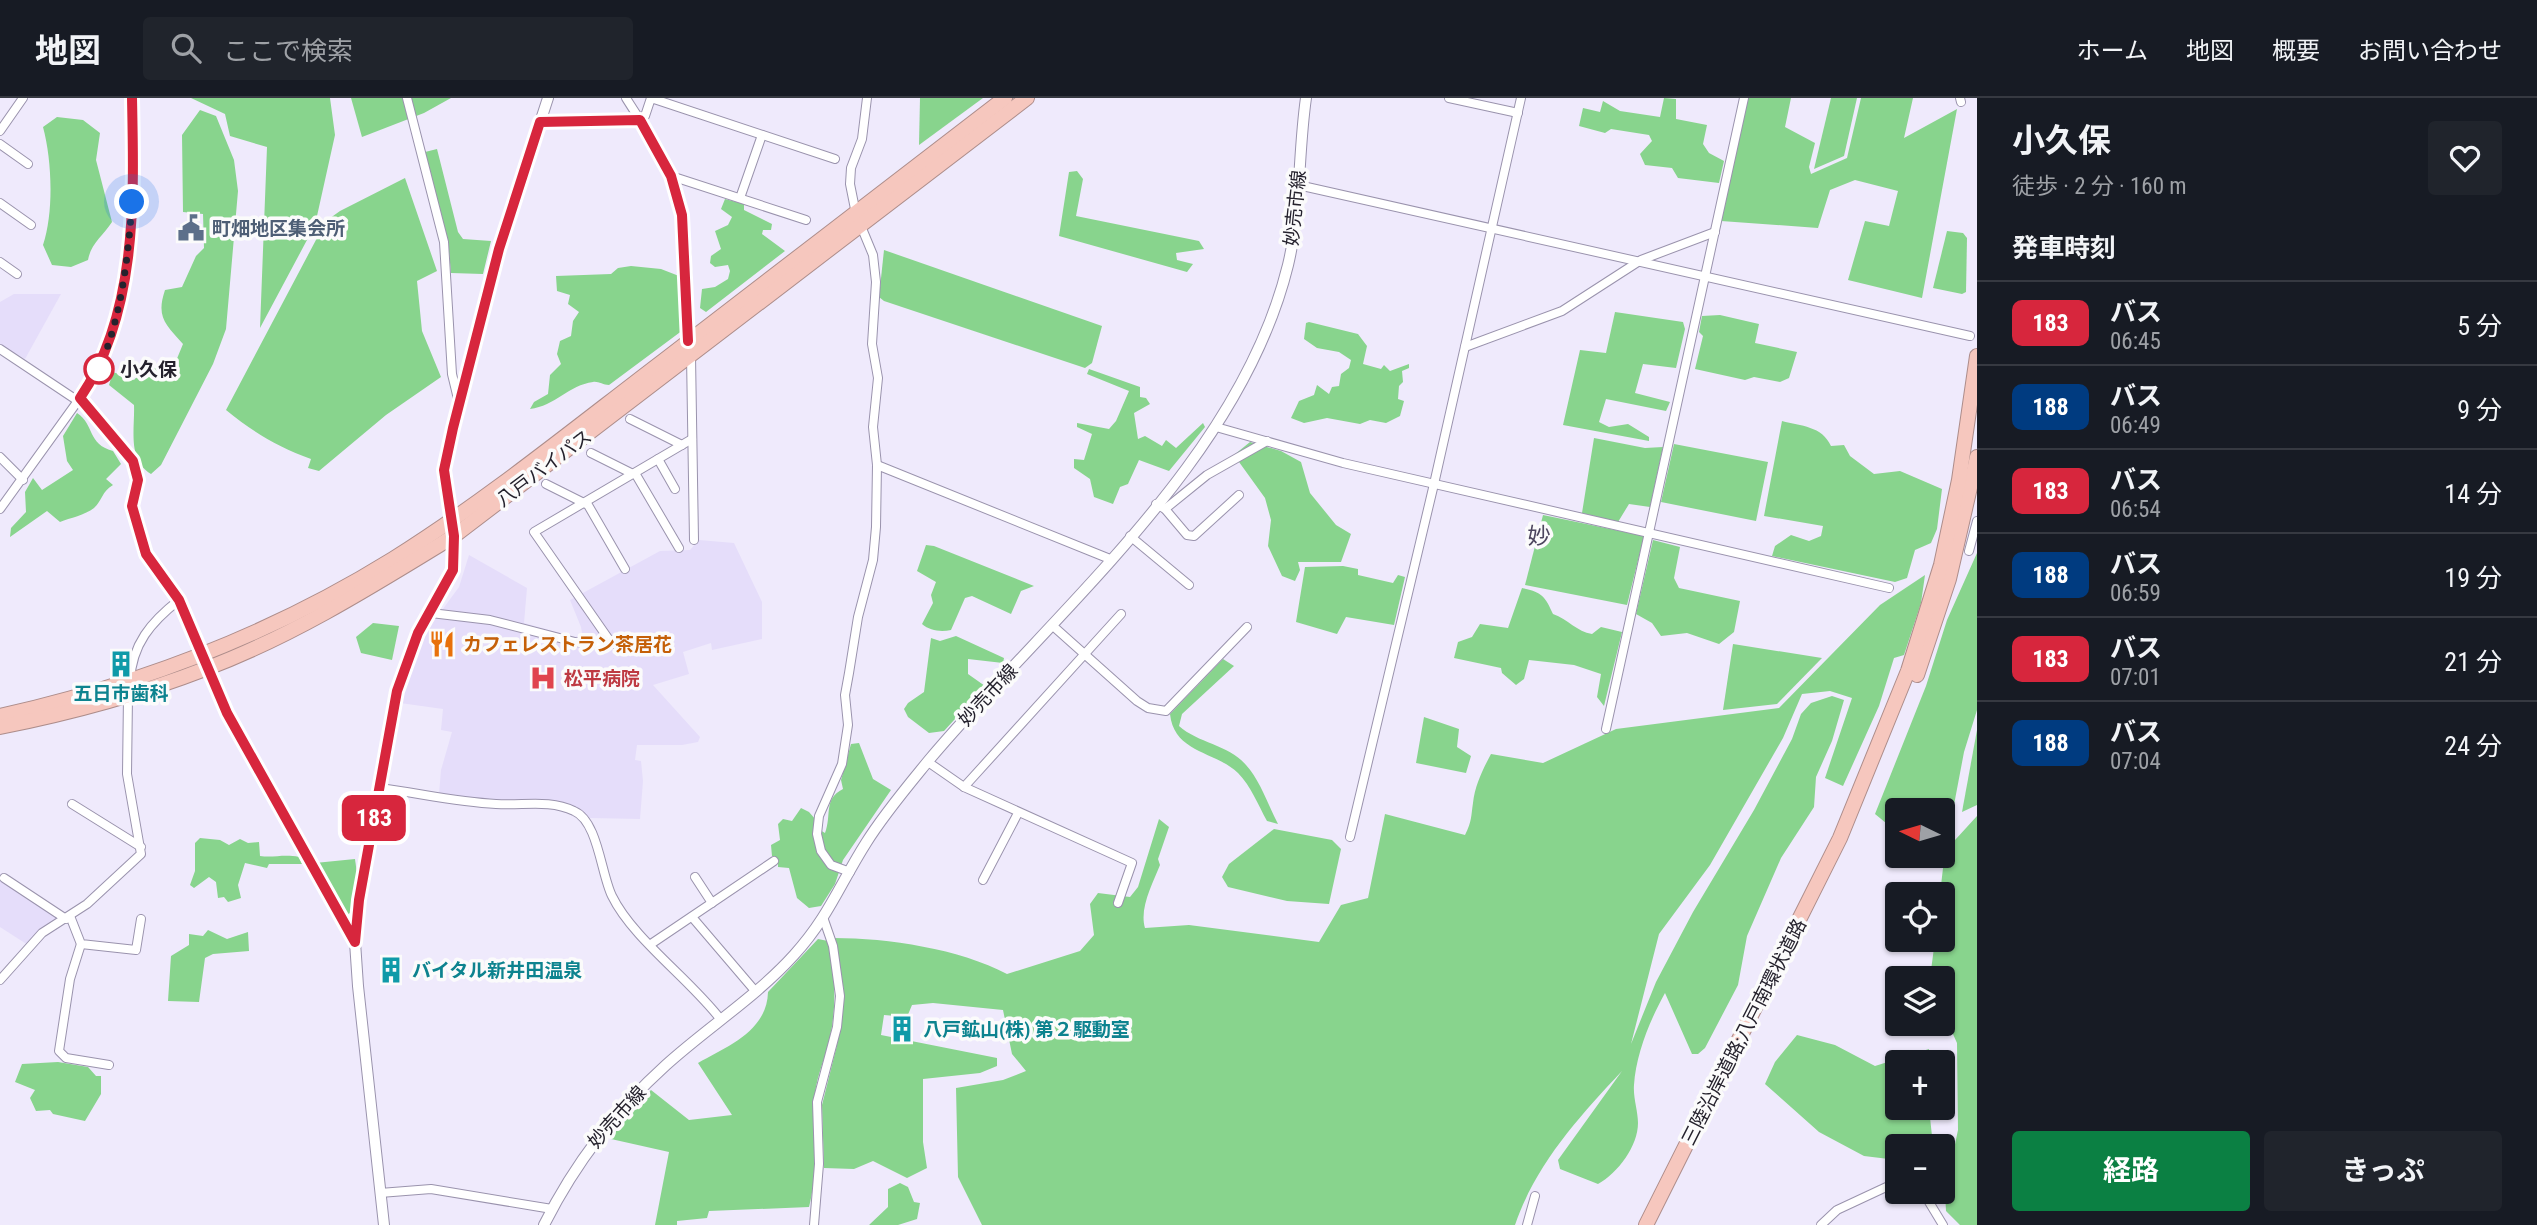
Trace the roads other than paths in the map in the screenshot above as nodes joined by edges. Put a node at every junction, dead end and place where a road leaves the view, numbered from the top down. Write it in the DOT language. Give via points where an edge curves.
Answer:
graph roads {
  1 [pos="22,98"];
  2 [pos="132,98"];
  3 [pos="407,98"];
  4 [pos="548,98"];
  5 [pos="626,98"];
  6 [pos="867,98"];
  7 [pos="1005,98"];
  8 [pos="1027,98"];
  9 [pos="1306,98"];
  10 [pos="1449,98"];
  11 [pos="1521,98"];
  12 [pos="1744,98"];
  13 [pos="1518,113"];
  14 [pos="640,120"];
  15 [pos="540,122"];
  16 [pos="0,131"];
  17 [pos="762,135"];
  18 [pos="0,144"];
  19 [pos="835,159"];
  20 [pos="28,164"];
  21 [pos="671,176"];
  22 [pos="1298,185"];
  23 [pos="740,198"];
  24 [pos="0,203"];
  25 [pos="806,220"];
  26 [pos="858,220"];
  27 [pos="31,225"];
  28 [pos="1492,227"];
  29 [pos="1715,232"];
  30 [pos="1641,260"];
  31 [pos="0,262"];
  32 [pos="17,274"];
  33 [pos="1705,276"];
  34 [pos="1970,336"];
  35 [pos="688,341"];
  36 [pos="1465,346"];
  37 [pos="0,349"];
  38 [pos="691,356"];
  39 [pos="1977,356"];
  40 [pos="79,400"];
  41 [pos="459,403"];
  42 [pos="630,419"];
  43 [pos="1216,426"];
  44 [pos="692,439"];
  45 [pos="1267,442"];
  46 [pos="682,445"];
  47 [pos="591,453"];
  48 [pos="0,457"];
  49 [pos="1977,457"];
  50 [pos="658,459"];
  51 [pos="877,465"];
  52 [pos="634,474"];
  53 [pos="23,480"];
  54 [pos="546,484"];
  55 [pos="1434,484"];
  56 [pos="675,489"];
  57 [pos="1239,495"];
  58 [pos="584,503"];
  59 [pos="1160,507"];
  60 [pos="0,509"];
  61 [pos="449,521"];
  62 [pos="1977,522"];
  63 [pos="1649,533"];
  64 [pos="454,536"];
  65 [pos="1130,536"];
  66 [pos="694,540"];
  67 [pos="679,548"];
  68 [pos="1969,551"];
  69 [pos="1110,559"];
  70 [pos="625,569"];
  71 [pos="1189,584"];
  72 [pos="1889,588"];
  73 [pos="179,600"];
  74 [pos="431,613"];
  75 [pos="1121,614"];
  76 [pos="1053,626"];
  77 [pos="1247,627"];
  78 [pos="1083,653"];
  79 [pos="204,662"];
  80 [pos="130,681"];
  81 [pos="128,696"];
  82 [pos="0,716"];
  83 [pos="0,727"];
  84 [pos="1605,729"];
  85 [pos="928,762"];
  86 [pos="964,787"];
  87 [pos="379,788"];
  88 [pos="72,804"];
  89 [pos="1017,813"];
  90 [pos="1350,837"];
  91 [pos="1840,838"];
  92 [pos="141,847"];
  93 [pos="774,861"];
  94 [pos="850,872"];
  95 [pos="695,877"];
  96 [pos="4,878"];
  97 [pos="983,880"];
  98 [pos="712,903"];
  99 [pos="1118,903"];
  100 [pos="692,917"];
  101 [pos="68,918"];
  102 [pos="141,919"];
  103 [pos="824,920"];
  104 [pos="355,942"];
  105 [pos="81,944"];
  106 [pos="651,944"];
  107 [pos="0,980"];
  108 [pos="756,992"];
  109 [pos="721,1020"];
  110 [pos="109,1065"];
  111 [pos="1885,1188"];
  112 [pos="380,1193"];
  113 [pos="1535,1196"];
  114 [pos="1930,1204"];
  115 [pos="552,1209"];
  116 [pos="384,1225"];
  117 [pos="544,1225"];
  118 [pos="814,1225"];
  119 [pos="1527,1225"];
  120 [pos="1646,1225"];
  121 [pos="1821,1225"];
  122 [pos="1943,1225"];
  1 -- 16 [label="street"];
  2 -- 40 [label="street" via="132,202 125,271 104,359"];
  3 -- 41 [label="street" via="444,242 452,374"];
  4 -- 15 [label="main road"];
  5 -- 14 [label="street"];
  6 -- 26 [label="street" via="851,176"];
  7 -- 26 [label="highway, 八戸バイパス"];
  8 -- 26 [label="highway, 八戸バイパス"];
  9 -- 22 [label="main road, 妙売市線"];
  10 -- 13 [label="street"];
  11 -- 13 [label="street"];
  12 -- 29 [label="street"];
  13 -- 28 [label="street"];
  14 -- 15 [label="street"];
  14 -- 17 [label="street" via="651,98"];
  14 -- 21 [label="street"];
  15 -- 41 [label="main road"];
  17 -- 19 [label="street"];
  17 -- 23 [label="street"];
  18 -- 20 [label="street"];
  21 -- 23 [label="street"];
  21 -- 35 [label="street" via="682,215"];
  22 -- 28 [label="street"];
  22 -- 43 [label="main road, 妙売市線" via="1288,264 1272,317 1239,390"];
  23 -- 25 [label="street"];
  24 -- 27 [label="street"];
  26 -- 35 [label="highway, 八戸バイパス"];
  26 -- 38 [label="highway, 八戸バイパス"];
  26 -- 51 [label="street" via="873,256 876,282 872,344 878,378 873,427"];
  28 -- 30 [label="street"];
  28 -- 36 [label="street"];
  29 -- 30 [label="street"];
  29 -- 33 [label="street"];
  30 -- 33 [label="street"];
  30 -- 36 [label="street" via="1562,311"];
  31 -- 32 [label="street"];
  33 -- 34 [label="street"];
  33 -- 63 [label="street"];
  35 -- 61 [label="highway, 八戸バイパス"];
  36 -- 55 [label="street"];
  37 -- 40 [label="street"];
  38 -- 44 [label="street"];
  38 -- 64 [label="highway, 八戸バイパス"];
  39 -- 91 [label="highway, 三陸沿岸道路;八戸南環状道路" via="1941,565 1908,671"];
  40 -- 53 [label="street"];
  40 -- 73 [label="street" via="133,461 138,480 132,506 139,537"];
  41 -- 61 [label="main road" via="444,470"];
  42 -- 46 [label="street"];
  43 -- 45 [label="street"];
  43 -- 59 [label="main road, 妙売市線"];
  44 -- 46 [label="street"];
  44 -- 66 [label="street"];
  45 -- 55 [label="street"];
  45 -- 59 [label="street"];
  46 -- 50 [label="street"];
  47 -- 52 [label="street"];
  48 -- 53 [label="street"];
  49 -- 91 [label="highway, 三陸沿岸道路;八戸南環状道路" via="1949,579 1918,671 1877,769"];
  50 -- 52 [label="street"];
  50 -- 56 [label="street"];
  51 -- 69 [label="street"];
  51 -- 94 [label="street" via="873,560 845,695 848,725 842,764 819,816 817,834 831,865"];
  52 -- 58 [label="street"];
  52 -- 67 [label="street"];
  53 -- 60 [label="street"];
  54 -- 58 [label="street"];
  55 -- 63 [label="street"];
  55 -- 90 [label="street"];
  57 -- 59 [label="street" via="1194,536 1187,536"];
  58 -- 70 [label="street"];
  58 -- 74 [label="street" via="534,532 612,645"];
  59 -- 65 [label="main road, 妙売市線"];
  61 -- 64 [label="main road"];
  61 -- 79 [label="highway, 八戸バイパス" via="331,594"];
  62 -- 68 [label="street"];
  63 -- 72 [label="street"];
  63 -- 84 [label="street"];
  64 -- 74 [label="main road" via="453,570"];
  64 -- 79 [label="highway, 八戸バイパス" via="336,607"];
  65 -- 69 [label="main road, 妙売市線"];
  65 -- 71 [label="street"];
  69 -- 76 [label="main road, 妙売市線"];
  73 -- 79 [label="street"];
  73 -- 80 [label="street" via="140,638"];
  74 -- 87 [label="main road" via="405,661"];
  75 -- 78 [label="street"];
  76 -- 78 [label="street"];
  76 -- 85 [label="main road, 妙売市線"];
  77 -- 78 [label="street" via="1166,711 1147,708"];
  78 -- 86 [label="street"];
  79 -- 80 [label="highway, 八戸バイパス"];
  79 -- 81 [label="highway, 八戸バイパス"];
  79 -- 104 [label="street" via="278,807"];
  80 -- 82 [label="highway, 八戸バイパス"];
  81 -- 83 [label="highway, 八戸バイパス"];
  81 -- 92 [label="street" via="127,774"];
  85 -- 86 [label="street"];
  85 -- 94 [label="main road, 妙売市線" via="892,806"];
  86 -- 89 [label="street"];
  87 -- 104 [label="main road"];
  87 -- 106 [label="street" via="496,804 552,804 576,811 587,821 612,896"];
  88 -- 92 [label="street"];
  89 -- 97 [label="street"];
  89 -- 99 [label="street" via="1132,863"];
  91 -- 120 [label="highway, 三陸沿岸道路;八戸南環状道路"];
  92 -- 101 [label="street" via="141,854"];
  93 -- 98 [label="street"];
  94 -- 103 [label="main road, 妙売市線"];
  95 -- 98 [label="street"];
  96 -- 101 [label="street"];
  98 -- 100 [label="street"];
  100 -- 106 [label="street"];
  100 -- 108 [label="street"];
  101 -- 105 [label="street"];
  101 -- 107 [label="street" via="42,933"];
  102 -- 105 [label="street" via="136,950"];
  103 -- 108 [label="main road, 妙売市線"];
  103 -- 118 [label="street" via="840,996 837,1027 817,1102 819,1164"];
  104 -- 112 [label="main road"];
  105 -- 110 [label="street" via="70,979 59,1051 66,1058"];
  106 -- 109 [label="street"];
  108 -- 109 [label="main road, 妙売市線"];
  109 -- 115 [label="main road, 妙売市線" via="668,1063 614,1117 572,1172"];
  111 -- 121 [label="street" via="1837,1210"];
  112 -- 115 [label="street" via="431,1189"];
  112 -- 116 [label="main road"];
  113 -- 119 [label="street"];
  114 -- 122 [label="street"];
  115 -- 117 [label="main road, 妙売市線"];
}
